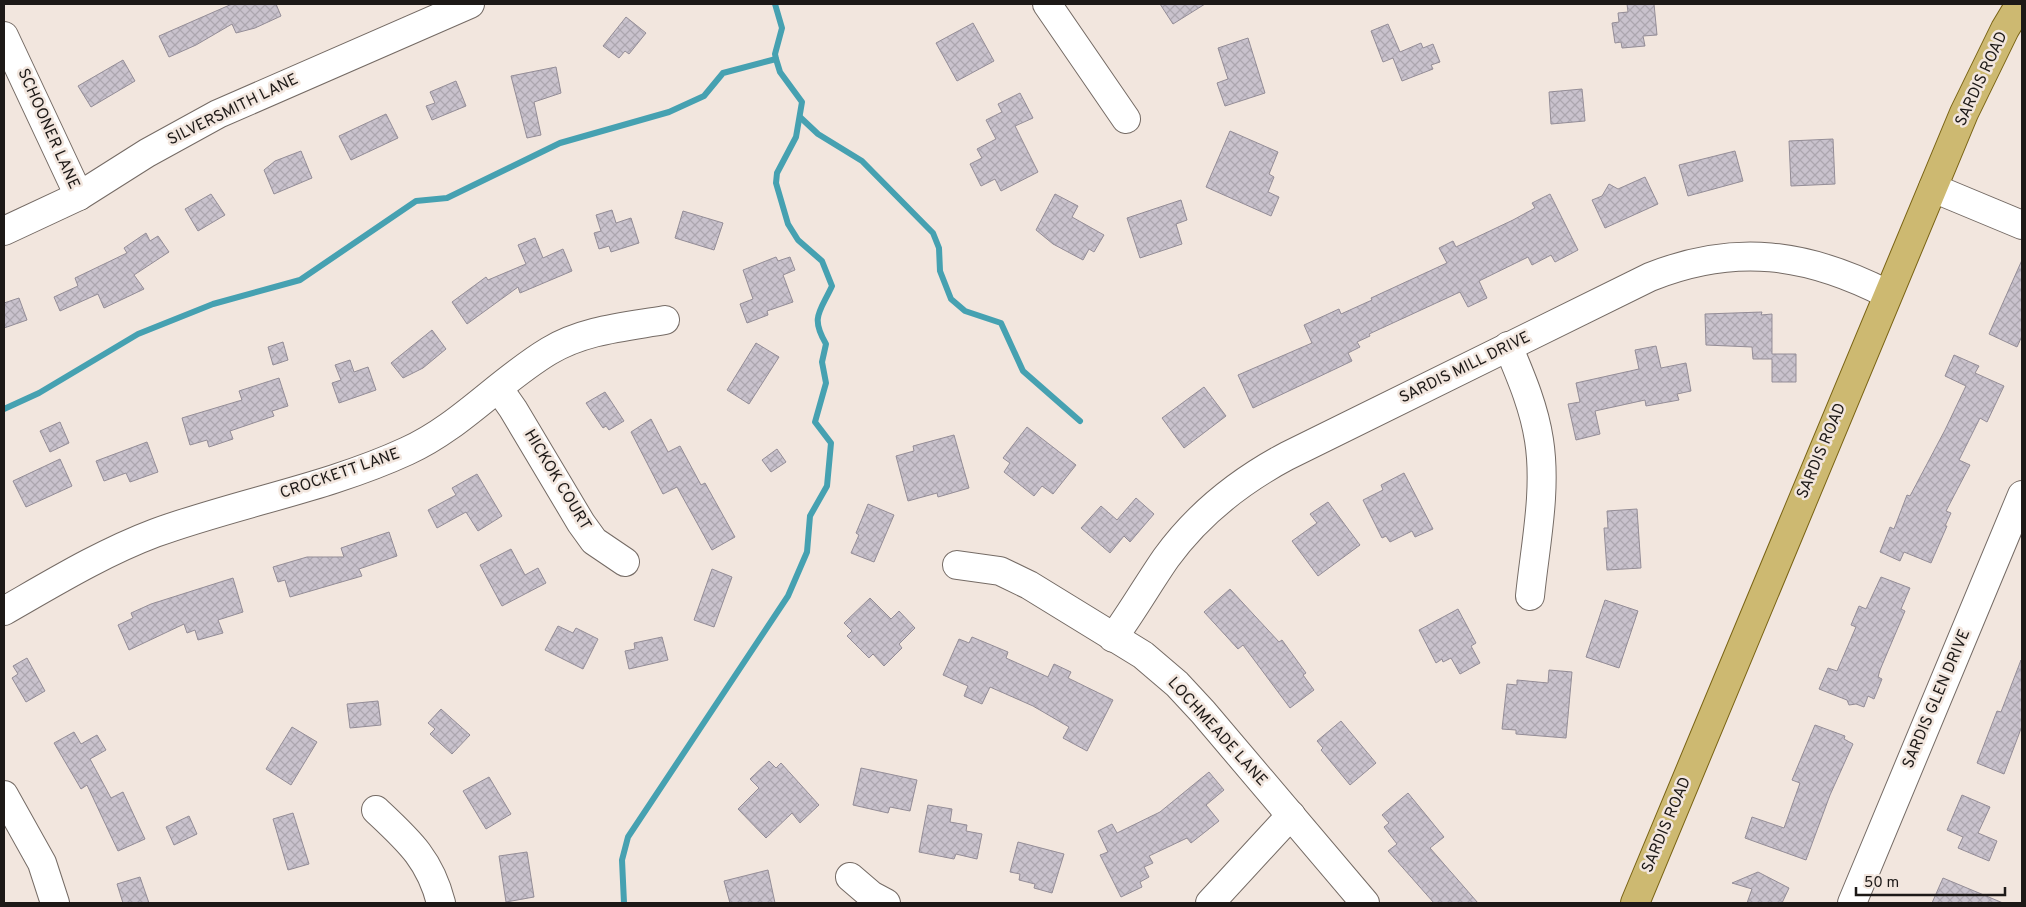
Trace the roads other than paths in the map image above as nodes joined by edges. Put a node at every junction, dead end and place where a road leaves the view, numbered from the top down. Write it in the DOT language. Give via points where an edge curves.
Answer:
graph roads {
  1 [pos="470,4"];
  2 [pos="1047,4"];
  3 [pos="2020,4"];
  4 [pos="4,36"];
  5 [pos="1126,119"];
  6 [pos="1933,188"];
  7 [pos="78,196"];
  8 [pos="2022,225"];
  9 [pos="4,231"];
  10 [pos="1887,294"];
  11 [pos="664,320"];
  12 [pos="1508,346"];
  13 [pos="499,389"];
  14 [pos="2022,495"];
  15 [pos="625,562"];
  16 [pos="957,565"];
  17 [pos="1530,596"];
  18 [pos="4,611"];
  19 [pos="1113,638"];
  20 [pos="4,795"];
  21 [pos="376,810"];
  22 [pos="1290,815"];
  23 [pos="850,877"];
  24 [pos="55,903"];
  25 [pos="441,903"];
  26 [pos="886,903"];
  27 [pos="1210,903"];
  28 [pos="1365,903"];
  29 [pos="1635,903"];
  30 [pos="1852,903"];
  1 -- 7 [label="street, SILVERSMITH LANE" via="218,114 168,140"];
  2 -- 5 [label="street"];
  3 -- 6 [label="main road, SARDIS ROAD" via="1964,113"];
  4 -- 7 [label="street, SCHOONER LANE"];
  6 -- 8 [label="street"];
  6 -- 10 [label="main road, SARDIS ROAD"];
  7 -- 9 [label="street, SILVERSMITH LANE"];
  10 -- 12 [label="street, SARDIS MILL DRIVE" via="1841,272 1791,259 1755,255 1702,260 1650,277"];
  10 -- 29 [label="main road, SARDIS ROAD"];
  11 -- 13 [label="street, CROCKETT LANE" via="590,332 548,352"];
  12 -- 17 [label="street" via="1528,396 1539,442 1540,492"];
  12 -- 19 [label="street, SARDIS MILL DRIVE" via="1287,456 1243,482 1219,500 1167,557"];
  13 -- 15 [label="street, HICKOK COURT" via="581,524 594,541"];
  13 -- 18 [label="street, CROCKETT LANE" via="427,441 406,452 149,536 99,558"];
  14 -- 30 [label="street, SARDIS GLEN DRIVE"];
  16 -- 19 [label="street, LOCHMEADE LANE" via="1000,571 1029,585"];
  19 -- 22 [label="street, LOCHMEADE LANE" via="1143,656 1177,684"];
  20 -- 24 [label="street" via="42,863"];
  21 -- 25 [label="street" via="408,839 422,857 435,881"];
  22 -- 27 [label="street"];
  22 -- 28 [label="street, LOCHMEADE LANE"];
  23 -- 26 [label="street"];
}
